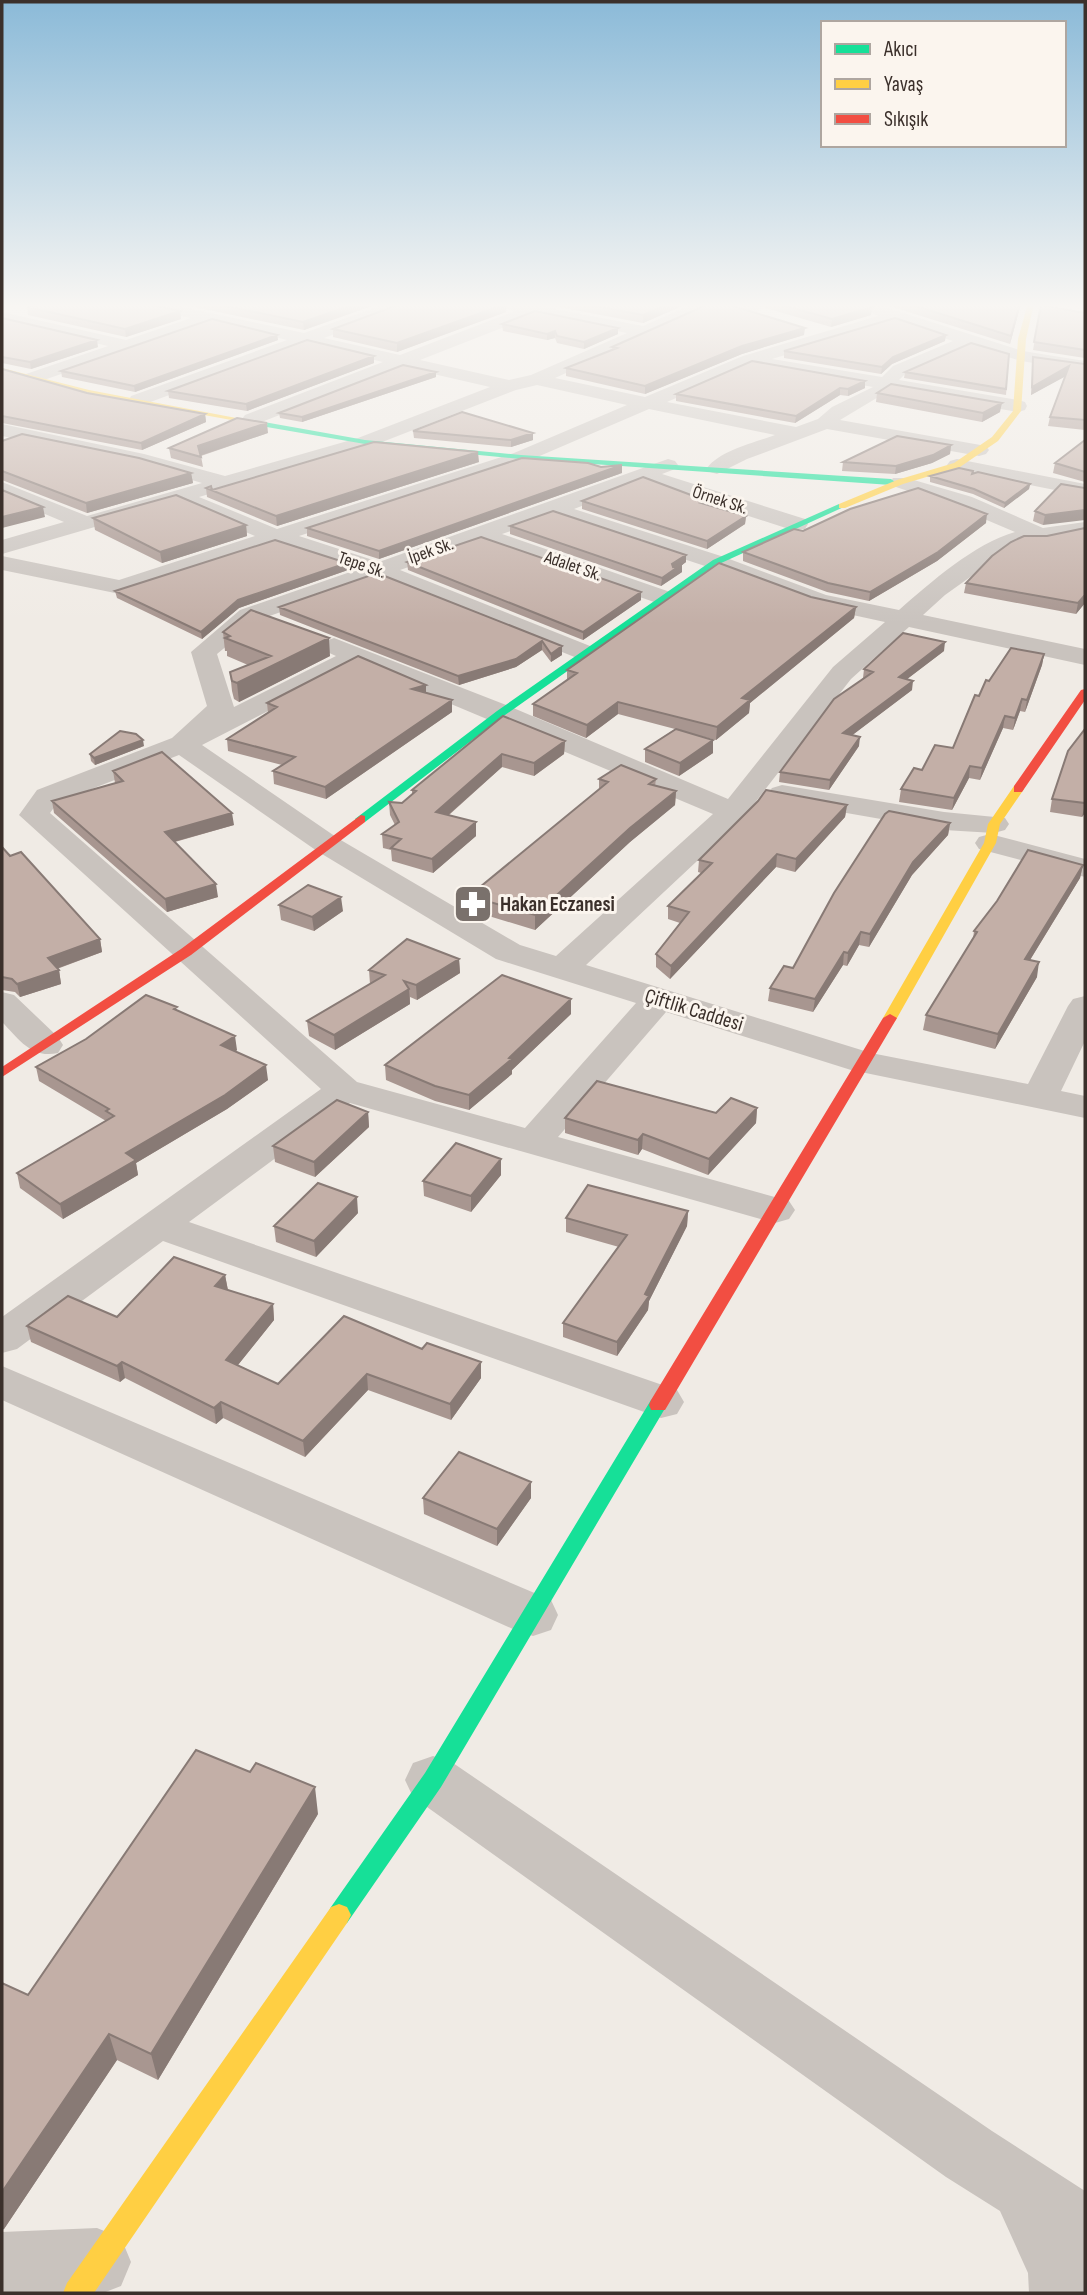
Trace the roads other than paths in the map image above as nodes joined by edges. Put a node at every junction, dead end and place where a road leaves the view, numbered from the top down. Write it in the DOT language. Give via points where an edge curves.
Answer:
graph roads {
  1 [pos="199,410"];
  2 [pos="267,410"];
  3 [pos="447,410"];
  4 [pos="628,410"];
  5 [pos="680,410"];
  6 [pos="841,410"];
  7 [pos="1017,410"];
  8 [pos="246,418"];
  9 [pos="825,422"];
  10 [pos="2,430"];
  11 [pos="204,433"];
  12 [pos="795,433"];
  13 [pos="27,435"];
  14 [pos="2,442"];
  15 [pos="365,442"];
  16 [pos="168,449"];
  17 [pos="979,450"];
  18 [pos="521,457"];
  19 [pos="144,460"];
  20 [pos="957,465"];
  21 [pos="668,466"];
  22 [pos="717,468"];
  23 [pos="643,475"];
  24 [pos="223,482"];
  25 [pos="900,482"];
  26 [pos="2,488"];
  27 [pos="1085,490"];
  28 [pos="176,495"];
  29 [pos="553,509"];
  30 [pos="83,522"];
  31 [pos="797,524"];
  32 [pos="1085,529"];
  33 [pos="480,534"];
  34 [pos="1038,535"];
  35 [pos="275,536"];
  36 [pos="2,547"];
  37 [pos="1085,547"];
  38 [pos="716,562"];
  39 [pos="2,563"];
  40 [pos="377,569"];
  41 [pos="665,598"];
  42 [pos="250,615"];
  43 [pos="905,618"];
  44 [pos="586,653"];
  45 [pos="358,655"];
  46 [pos="1085,657"];
  47 [pos="1085,692"];
  48 [pos="501,713"];
  49 [pos="183,744"];
  50 [pos="751,789"];
  51 [pos="733,812"];
  52 [pos="992,834"];
  53 [pos="328,845"];
  54 [pos="1085,868"];
  55 [pos="186,952"];
  56 [pos="562,969"];
  57 [pos="658,999"];
  58 [pos="2,1002"];
  59 [pos="1085,1006"];
  60 [pos="45,1045"];
  61 [pos="864,1062"];
  62 [pos="2,1073"];
  63 [pos="344,1090"];
  64 [pos="1039,1098"];
  65 [pos="1085,1107"];
  66 [pos="533,1143"];
  67 [pos="775,1210"];
  68 [pos="157,1225"];
  69 [pos="2,1338"];
  70 [pos="2,1382"];
  71 [pos="661,1402"];
  72 [pos="533,1615"];
  73 [pos="433,1780"];
  74 [pos="1023,2188"];
  75 [pos="1085,2231"];
  76 [pos="2,2266"];
  77 [pos="87,2278"];
  78 [pos="1063,2293"];
  1 -- 8 [label="street"];
  2 -- 8 [label="street"];
  3 -- 15 [label="street"];
  4 -- 18 [label="street"];
  5 -- 12 [label="street"];
  6 -- 9 [label="street"];
  7 -- 17 [label="street" via="995,439"];
  8 -- 11 [label="street"];
  8 -- 15 [label="street"];
  9 -- 12 [label="street"];
  9 -- 17 [label="street"];
  10 -- 13 [label="street"];
  12 -- 22 [label="street"];
  13 -- 14 [label="street"];
  13 -- 19 [label="street"];
  15 -- 18 [label="street"];
  15 -- 24 [label="street"];
  16 -- 19 [label="street"];
  17 -- 20 [label="street"];
  18 -- 21 [label="street"];
  18 -- 35 [label="street"];
  19 -- 24 [label="street"];
  20 -- 25 [label="street"];
  20 -- 27 [label="street"];
  21 -- 22 [label="street"];
  21 -- 23 [label="street, İpek Sk."];
  22 -- 25 [label="street"];
  23 -- 29 [label="street, İpek Sk."];
  23 -- 31 [label="street, Örnek Sk."];
  24 -- 28 [label="street"];
  25 -- 31 [label="street"];
  25 -- 34 [label="street" via="964,502"];
  26 -- 30 [label="street"];
  28 -- 30 [label="street"];
  28 -- 35 [label="street, Tepe Sk."];
  29 -- 33 [label="street, İpek Sk."];
  29 -- 38 [label="street"];
  30 -- 36 [label="street"];
  31 -- 38 [label="street"];
  32 -- 34 [label="street"];
  33 -- 40 [label="street, İpek Sk."];
  33 -- 41 [label="street, Adalet Sk."];
  34 -- 37 [label="street"];
  34 -- 43 [label="street" via="1000,545"];
  35 -- 39 [label="street" via="120,587"];
  35 -- 40 [label="street, Tepe Sk."];
  38 -- 41 [label="street"];
  38 -- 43 [label="street" via="820,601"];
  40 -- 42 [label="street, İpek Sk."];
  40 -- 44 [label="street, Tepe Sk."];
  41 -- 44 [label="street"];
  42 -- 45 [label="street"];
  42 -- 49 [label="street, İpek Sk." via="204,652 221,708"];
  43 -- 46 [label="street"];
  43 -- 50 [label="street" via="842,673"];
  44 -- 48 [label="street"];
  45 -- 48 [label="street"];
  45 -- 49 [label="street"];
  47 -- 52 [label="street"];
  48 -- 51 [label="street"];
  48 -- 53 [label="street"];
  49 -- 53 [label="street, Çiftlik Caddesi"];
  49 -- 55 [label="street" via="47,796 34,815"];
  50 -- 51 [label="street"];
  50 -- 52 [label="street" via="944,821"];
  51 -- 56 [label="street"];
  52 -- 54 [label="street"];
  52 -- 61 [label="street"];
  53 -- 55 [label="street"];
  53 -- 56 [label="street, Çiftlik Caddesi" via="508,952"];
  55 -- 60 [label="street"];
  55 -- 63 [label="street"];
  56 -- 57 [label="street, Çiftlik Caddesi"];
  57 -- 61 [label="street, Çiftlik Caddesi"];
  57 -- 66 [label="street"];
  58 -- 60 [label="street"];
  59 -- 64 [label="street"];
  60 -- 62 [label="street"];
  61 -- 64 [label="street, Çiftlik Caddesi"];
  61 -- 67 [label="street"];
  63 -- 66 [label="street"];
  63 -- 68 [label="street"];
  64 -- 65 [label="street, Çiftlik Caddesi"];
  66 -- 67 [label="street"];
  67 -- 71 [label="street"];
  68 -- 69 [label="street"];
  68 -- 71 [label="street"];
  70 -- 72 [label="street"];
  71 -- 72 [label="street"];
  72 -- 73 [label="street"];
  73 -- 74 [label="street"];
  73 -- 77 [label="street"];
  74 -- 75 [label="street"];
  74 -- 78 [label="street" via="1062,2271"];
  76 -- 77 [label="street"];
}
